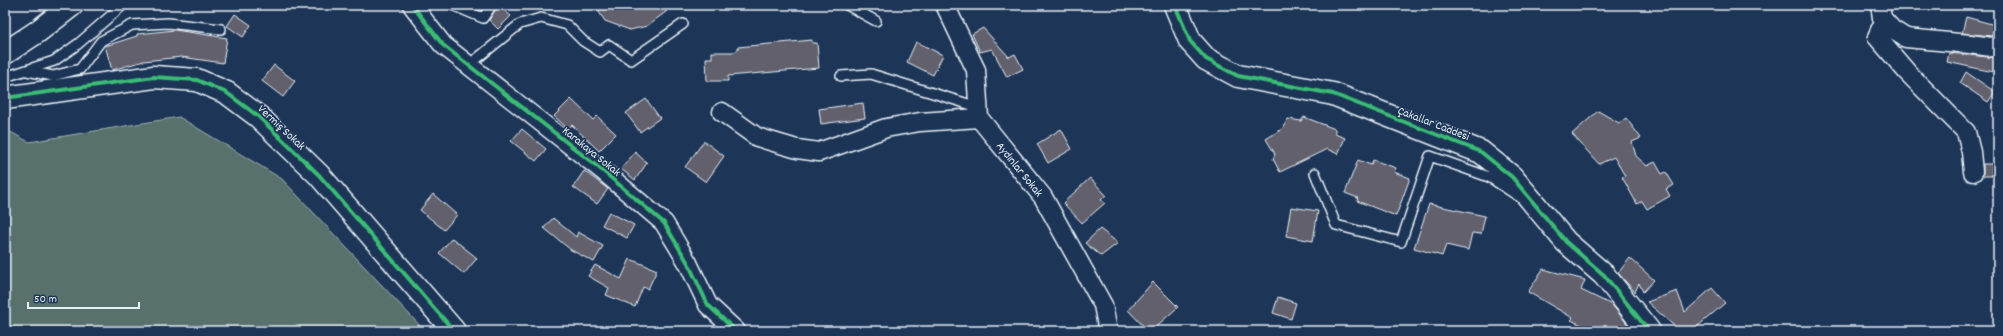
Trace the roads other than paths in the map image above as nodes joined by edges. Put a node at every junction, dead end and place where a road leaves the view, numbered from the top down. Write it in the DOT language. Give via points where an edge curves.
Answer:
graph roads {
  1 [pos="72,5"];
  2 [pos="123,5"];
  3 [pos="412,5"];
  4 [pos="452,5"];
  5 [pos="492,5"];
  6 [pos="846,5"];
  7 [pos="945,5"];
  8 [pos="1175,5"];
  9 [pos="876,21"];
  10 [pos="683,24"];
  11 [pos="221,29"];
  12 [pos="1998,48"];
  13 [pos="5,53"];
  14 [pos="469,65"];
  15 [pos="27,71"];
  16 [pos="841,76"];
  17 [pos="5,77"];
  18 [pos="5,98"];
  19 [pos="722,112"];
  20 [pos="979,113"];
  21 [pos="1974,172"];
  22 [pos="1315,173"];
  23 [pos="1538,209"];
  24 [pos="1641,326"];
  25 [pos="454,331"];
  26 [pos="736,331"];
  27 [pos="1108,331"];
  1 -- 13 [label="street" via="38,32"];
  2 -- 15 [label="lane" via="54,61"];
  3 -- 14 [label="street, Karakaya Sokak" via="443,44"];
  4 -- 5 [label="lane" via="483,18"];
  6 -- 9 [label="lane"];
  7 -- 20 [label="street" via="976,70"];
  8 -- 23 [label="street, Çakallar Caddesi" via="1190,41 1212,62 1238,76 1332,94 1481,152 1512,178"];
  10 -- 14 [label="lane" via="631,60 609,45 600,52 583,41 567,25 541,18 520,24"];
  11 -- 15 [label="lane" via="168,23 132,25 101,41 80,70 53,76"];
  12 -- 21 [label="street" via="1906,38 1893,30 1884,18 1877,37 1907,72 1966,132"];
  14 -- 26 [label="street, Karakaya Sokak" via="603,171 664,223 688,262 708,305"];
  15 -- 17 [label="lane"];
  16 -- 20 [label="lane" via="871,74"];
  18 -- 25 [label="street, Vermiş Sokak" via="154,77 197,80 227,92 259,117 319,175"];
  19 -- 20 [label="street" via="757,136 797,149 819,152 886,128"];
  20 -- 27 [label="street, Aydınlar Sokak" via="1043,197 1103,305"];
  22 -- 23 [label="lane" via="1336,225 1400,242 1430,156 1489,177"];
  23 -- 24 [label="street, Çakallar Caddesi" via="1566,242 1604,275"];
}
